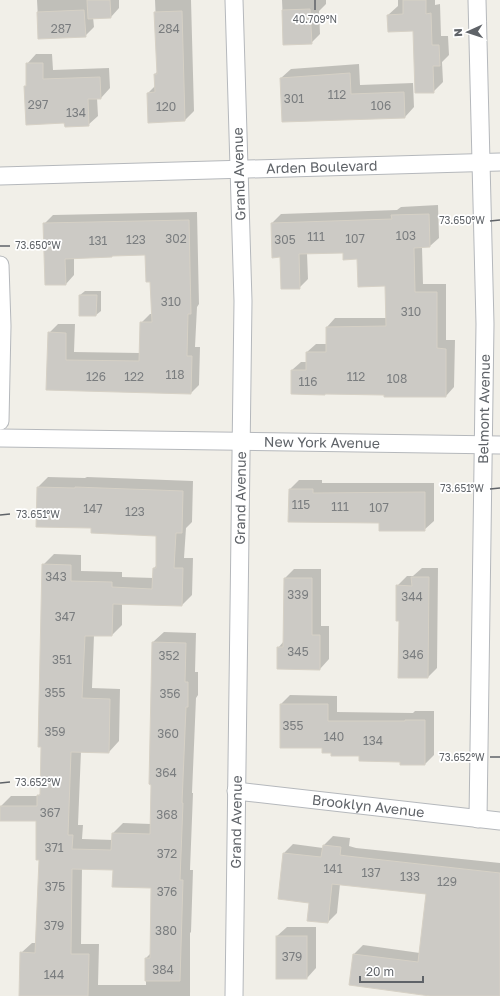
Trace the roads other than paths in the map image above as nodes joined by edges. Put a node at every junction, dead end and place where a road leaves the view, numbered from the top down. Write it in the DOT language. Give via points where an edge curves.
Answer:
graph roads {
  1 [pos="234,0"];
  2 [pos="477,0"];
  3 [pos="500,162"];
  4 [pos="481,163"];
  5 [pos="239,169"];
  6 [pos="0,176"];
  7 [pos="0,265"];
  8 [pos="0,421"];
  9 [pos="0,438"];
  10 [pos="241,441"];
  11 [pos="483,445"];
  12 [pos="500,445"];
  13 [pos="236,792"];
  14 [pos="478,819"];
  15 [pos="500,821"];
  16 [pos="234,996"];
  1 -- 5 [label="street, Grand Avenue"];
  2 -- 4 [label="street, Belmont Avenue"];
  3 -- 4 [label="street, Arden Boulevard"];
  4 -- 5 [label="street, Arden Boulevard"];
  4 -- 11 [label="street, Belmont Avenue" via="485,324"];
  5 -- 6 [label="street, Arden Boulevard"];
  5 -- 10 [label="street, Grand Avenue" via="243,301"];
  7 -- 8 [label="street"];
  9 -- 10 [label="street, New York Avenue"];
  10 -- 11 [label="street, New York Avenue"];
  10 -- 13 [label="street, Grand Avenue"];
  11 -- 12 [label="street, New York Avenue"];
  11 -- 14 [label="street, Belmont Avenue"];
  13 -- 14 [label="street, Brooklyn Avenue"];
  13 -- 16 [label="street, Grand Avenue"];
  14 -- 15 [label="street, Brooklyn Avenue"];
}
